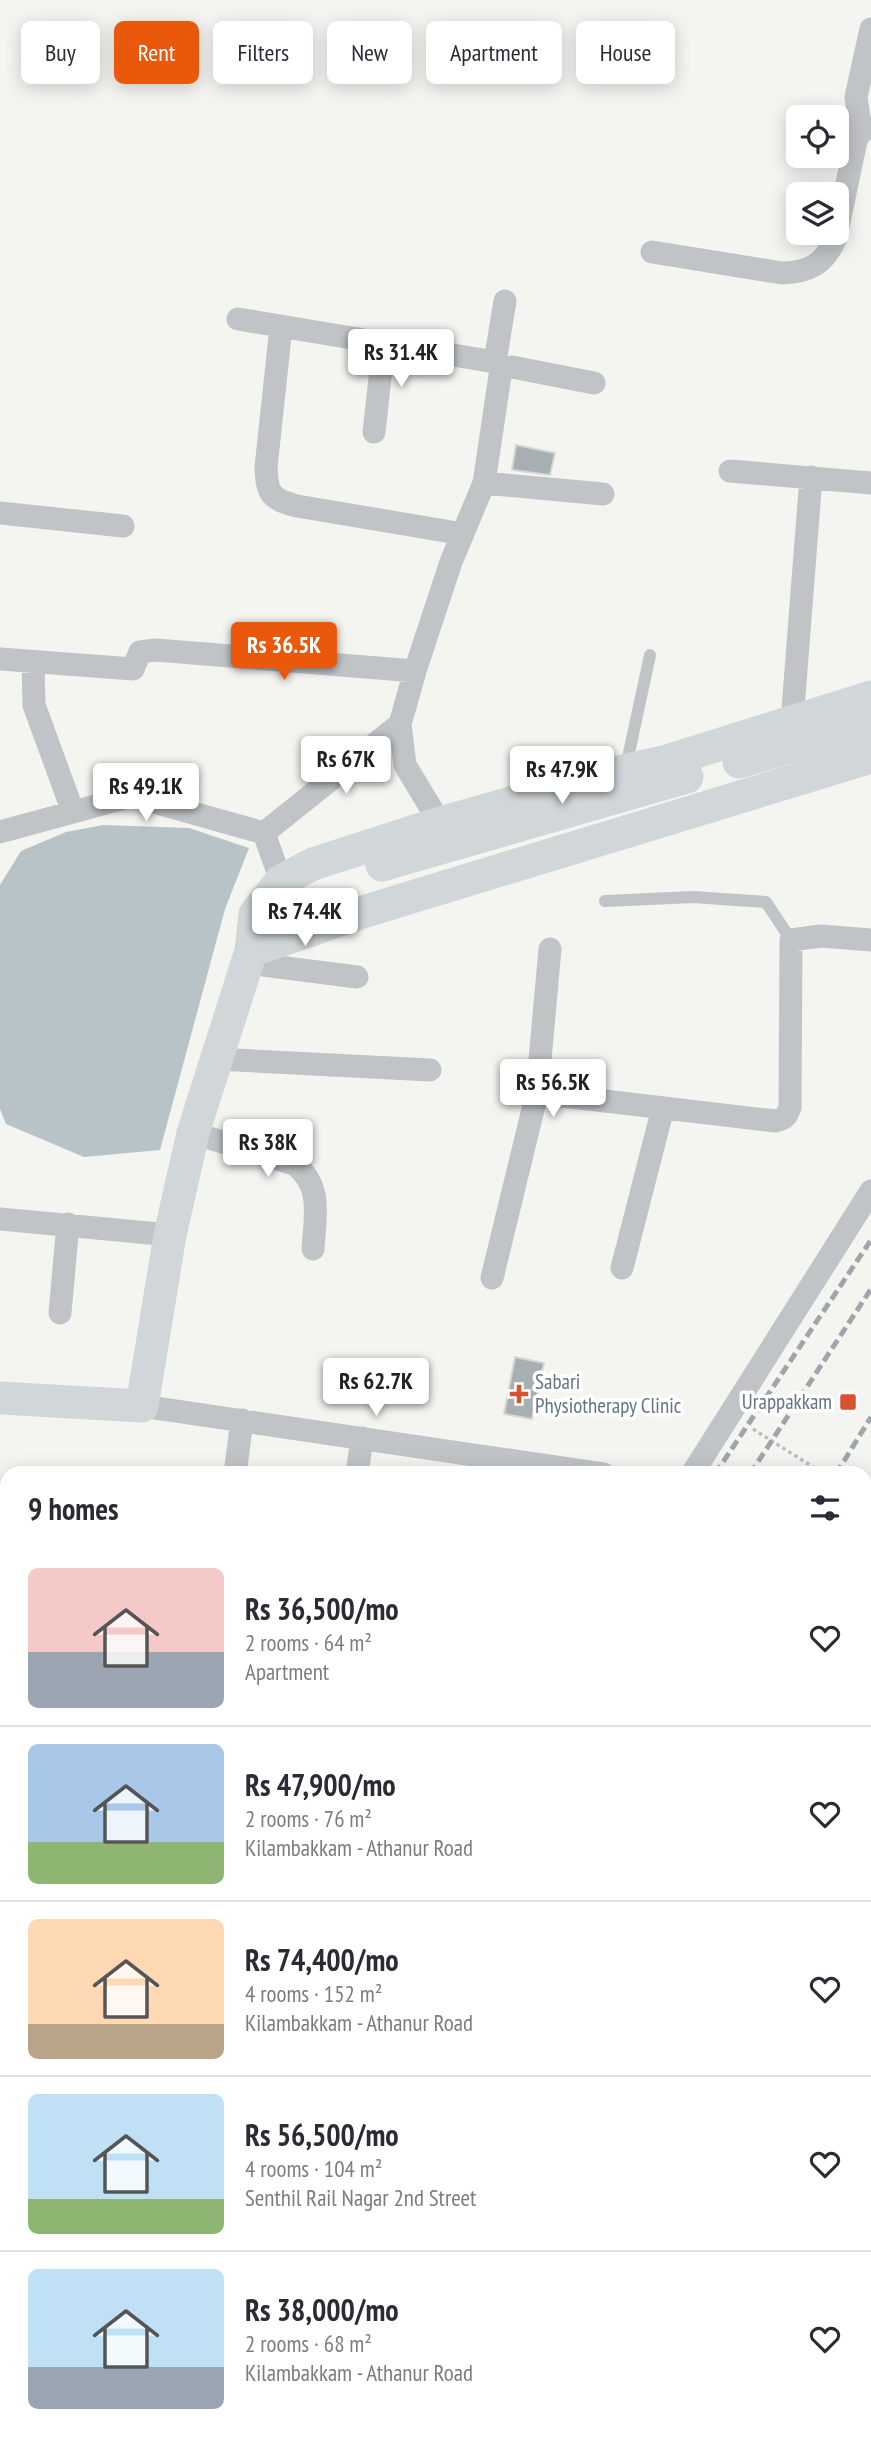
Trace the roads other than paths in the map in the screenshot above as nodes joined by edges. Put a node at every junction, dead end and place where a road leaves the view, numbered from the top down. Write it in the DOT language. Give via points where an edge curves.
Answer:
graph roads {
  1 [pos="871,29"];
  2 [pos="866,129"];
  3 [pos="652,252"];
  4 [pos="505,301"];
  5 [pos="238,318"];
  6 [pos="281,327"];
  7 [pos="384,342"];
  8 [pos="498,366"];
  9 [pos="594,383"];
  10 [pos="374,432"];
  11 [pos="730,471"];
  12 [pos="811,477"];
  13 [pos="484,483"];
  14 [pos="871,484"];
  15 [pos="603,494"];
  16 [pos="0,513"];
  17 [pos="123,526"];
  18 [pos="463,534"];
  19 [pos="650,654"];
  20 [pos="0,659"];
  21 [pos="33,662"];
  22 [pos="415,671"];
  23 [pos="871,697"];
  24 [pos="792,722"];
  25 [pos="871,723"];
  26 [pos="400,724"];
  27 [pos="871,746"];
  28 [pos="871,757"];
  29 [pos="626,770"];
  30 [pos="73,812"];
  31 [pos="440,823"];
  32 [pos="0,832"];
  33 [pos="264,833"];
  34 [pos="281,880"];
  35 [pos="605,901"];
  36 [pos="271,923"];
  37 [pos="791,940"];
  38 [pos="871,940"];
  39 [pos="550,949"];
  40 [pos="248,957"];
  41 [pos="357,977"];
  42 [pos="216,1059"];
  43 [pos="430,1070"];
  44 [pos="537,1093"];
  45 [pos="663,1108"];
  46 [pos="193,1133"];
  47 [pos="871,1191"];
  48 [pos="0,1219"];
  49 [pos="68,1224"];
  50 [pos="170,1235"];
  51 [pos="313,1249"];
  52 [pos="622,1268"];
  53 [pos="492,1278"];
  54 [pos="60,1313"];
  55 [pos="0,1398"];
  56 [pos="142,1406"];
  57 [pos="242,1420"];
  58 [pos="362,1438"];
  59 [pos="491,1465"];
  60 [pos="236,1466"];
  61 [pos="358,1466"];
  62 [pos="697,1466"];
  1 -- 2 [label="street" via="856,97"];
  2 -- 3 [label="street" via="856,141 835,240 815,265 782,273"];
  4 -- 8 [label="street"];
  5 -- 6 [label="street"];
  6 -- 7 [label="street"];
  6 -- 18 [label="street" via="266,467 270,493 297,506"];
  7 -- 8 [label="street"];
  7 -- 10 [label="street"];
  8 -- 9 [label="street"];
  8 -- 13 [label="street"];
  11 -- 12 [label="street"];
  12 -- 14 [label="street"];
  12 -- 24 [label="street"];
  13 -- 15 [label="street"];
  13 -- 18 [label="street"];
  16 -- 17 [label="street"];
  18 -- 22 [label="street"];
  19 -- 29 [label="lane"];
  20 -- 21 [label="street"];
  21 -- 22 [label="street" via="133,669 141,652 156,650"];
  21 -- 30 [label="street" via="34,705"];
  22 -- 26 [label="street"];
  23 -- 24 [label="street"];
  24 -- 29 [label="street"];
  25 -- 36 [label="street" via="305,887"];
  26 -- 31 [label="street" via="405,765"];
  26 -- 33 [label="street"];
  27 -- 36 [label="street"];
  28 -- 40 [label="street" via="366,911"];
  29 -- 31 [label="street"];
  30 -- 32 [label="street"];
  30 -- 33 [label="street" via="132,796"];
  31 -- 34 [label="street" via="313,864"];
  33 -- 34 [label="street"];
  34 -- 40 [label="street" via="256,914"];
  35 -- 37 [label="lane" via="693,897 766,902"];
  36 -- 40 [label="street"];
  37 -- 38 [label="street" via="821,936"];
  37 -- 45 [label="street" via="787,1116 775,1121"];
  39 -- 44 [label="street"];
  40 -- 41 [label="street"];
  40 -- 42 [label="street"];
  42 -- 43 [label="street"];
  42 -- 46 [label="street"];
  44 -- 45 [label="street"];
  44 -- 53 [label="street"];
  45 -- 52 [label="street"];
  46 -- 50 [label="street"];
  46 -- 51 [label="street" via="294,1164 306,1173 313,1186"];
  47 -- 62 [label="street"];
  48 -- 49 [label="street"];
  49 -- 50 [label="street"];
  49 -- 54 [label="street"];
  50 -- 56 [label="street"];
  55 -- 56 [label="street"];
  56 -- 57 [label="street"];
  57 -- 58 [label="street"];
  57 -- 60 [label="street"];
  58 -- 59 [label="street"];
  58 -- 61 [label="street"];
}
